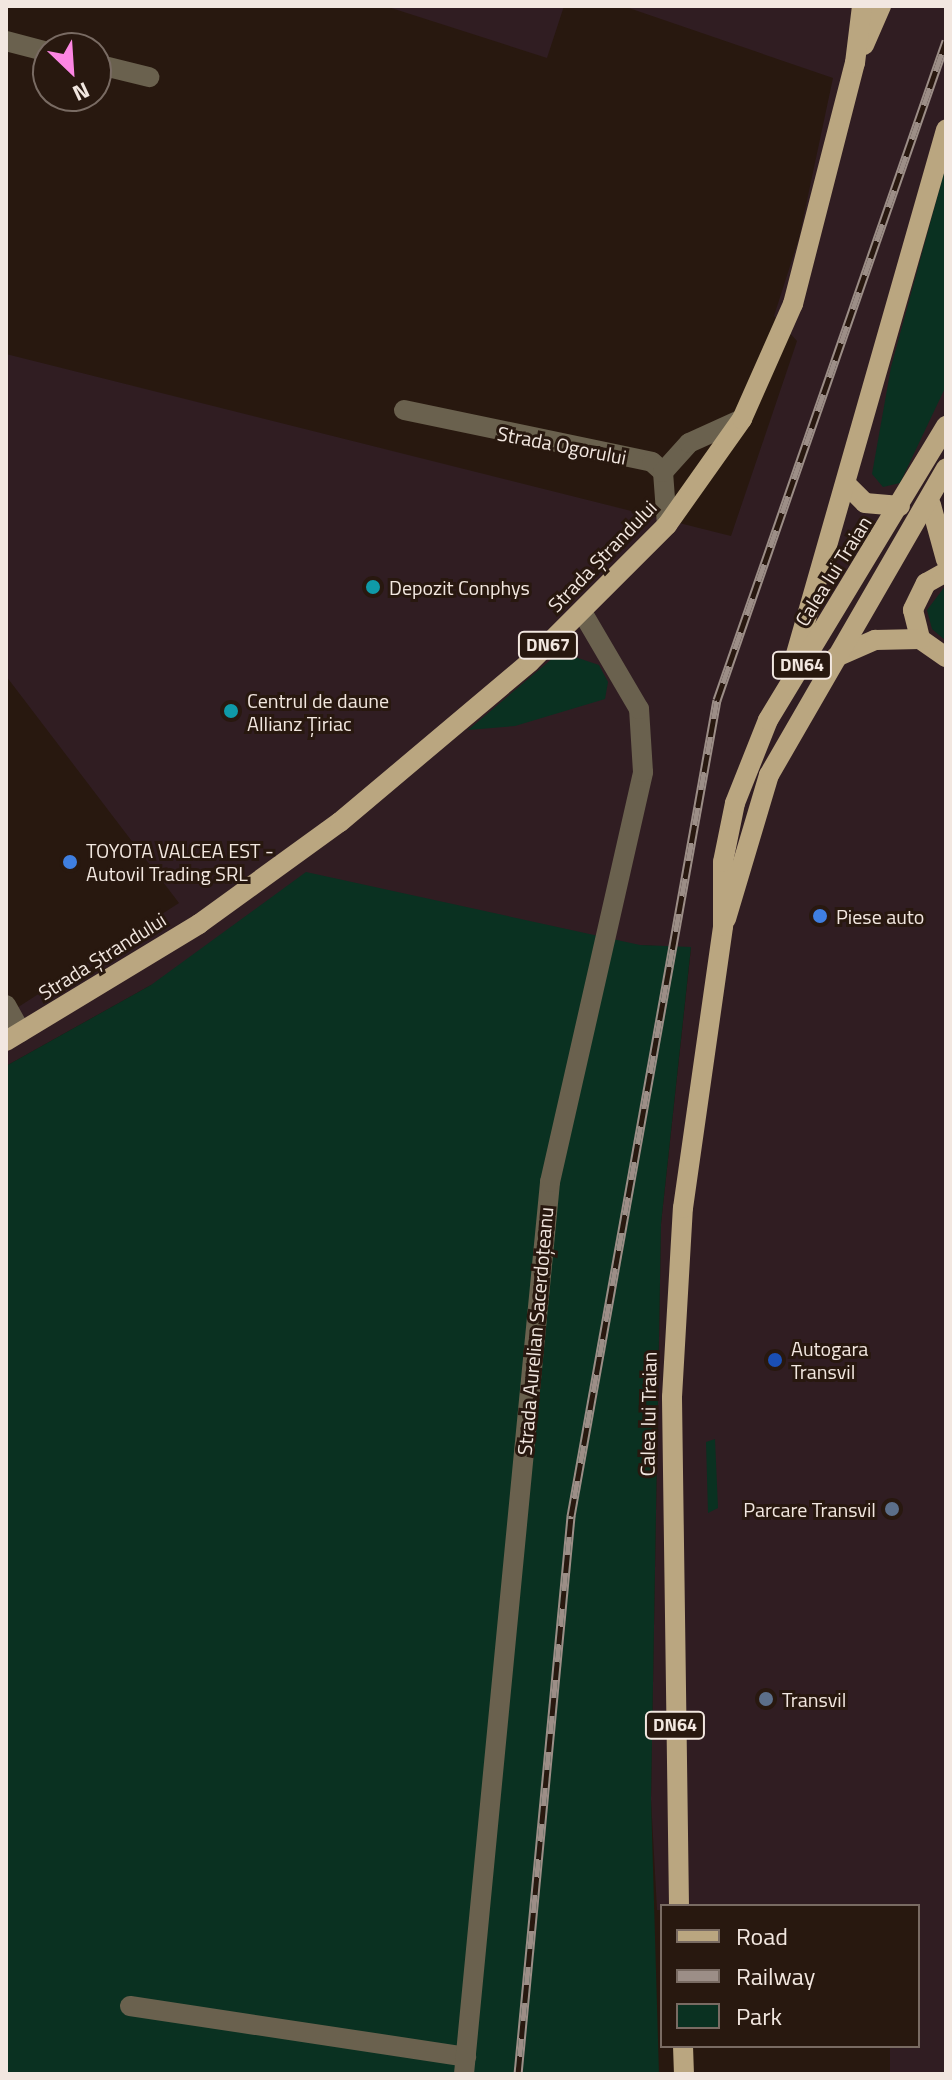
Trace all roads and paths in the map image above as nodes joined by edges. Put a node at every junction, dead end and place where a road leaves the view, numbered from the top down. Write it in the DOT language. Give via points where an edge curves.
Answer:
graph roads {
  1 [pos="862,6"];
  2 [pos="881,6"];
  3 [pos="6,41"];
  4 [pos="32,48"];
  5 [pos="855,63"];
  6 [pos="112,68"];
  7 [pos="149,77"];
  8 [pos="946,130"];
  9 [pos="404,410"];
  10 [pos="742,419"];
  11 [pos="946,426"];
  12 [pos="946,469"];
  13 [pos="663,472"];
  14 [pos="847,485"];
  15 [pos="931,505"];
  16 [pos="900,506"];
  17 [pos="667,525"];
  18 [pos="946,560"];
  19 [pos="946,572"];
  20 [pos="582,612"];
  21 [pos="920,639"];
  22 [pos="946,657"];
  23 [pos="830,663"];
  24 [pos="786,690"];
  25 [pos="723,926"];
  26 [pos="6,1005"];
  27 [pos="13,1037"];
  28 [pos="679,1904"];
  29 [pos="130,2006"];
  30 [pos="683,2048"];
  31 [pos="465,2065"];
  32 [pos="684,2074"];
  1 -- 5 [label="main road, Strada Ștrandului / DN67"];
  2 -- 5 [label="main road, DN67"];
  3 -- 4 [label="street"];
  5 -- 10 [label="main road, Strada Ștrandului / DN67" via="793,304"];
  6 -- 7 [label="street"];
  8 -- 14 [label="main road"];
  9 -- 13 [label="street, Strada Ogorului" via="652,462"];
  10 -- 13 [label="street" via="689,443"];
  10 -- 17 [label="main road, Strada Ștrandului / DN67"];
  11 -- 16 [label="main road, Calea lui Traian / DN64"];
  12 -- 15 [label="main road, Calea lui Traian / DN64"];
  13 -- 17 [label="street"];
  14 -- 16 [label="main road" via="865,503"];
  14 -- 24 [label="main road"];
  15 -- 18 [label="main road"];
  15 -- 23 [label="main road, Calea lui Traian / DN64"];
  16 -- 24 [label="main road, Calea lui Traian / DN64"];
  17 -- 20 [label="main road, Strada Ștrandului / DN67"];
  19 -- 21 [label="main road" via="917,595"];
  20 -- 27 [label="main road, Strada Ștrandului / DN67" via="340,822 199,924"];
  20 -- 31 [label="street, Strada Aurelian Sacerdoțeanu" via="639,709 643,772 550,1182"];
  21 -- 22 [label="main road"];
  21 -- 23 [label="main road" via="875,640"];
  23 -- 25 [label="main road, Calea lui Traian / DN64" via="769,775"];
  24 -- 25 [label="main road, Calea lui Traian / DN64" via="735,803"];
  25 -- 28 [label="main road, Calea lui Traian / DN64" via="683,1208 673,1368"];
  26 -- 27 [label="street"];
  29 -- 31 [label="street"];
  30 -- 32 [label="main road"];
}
